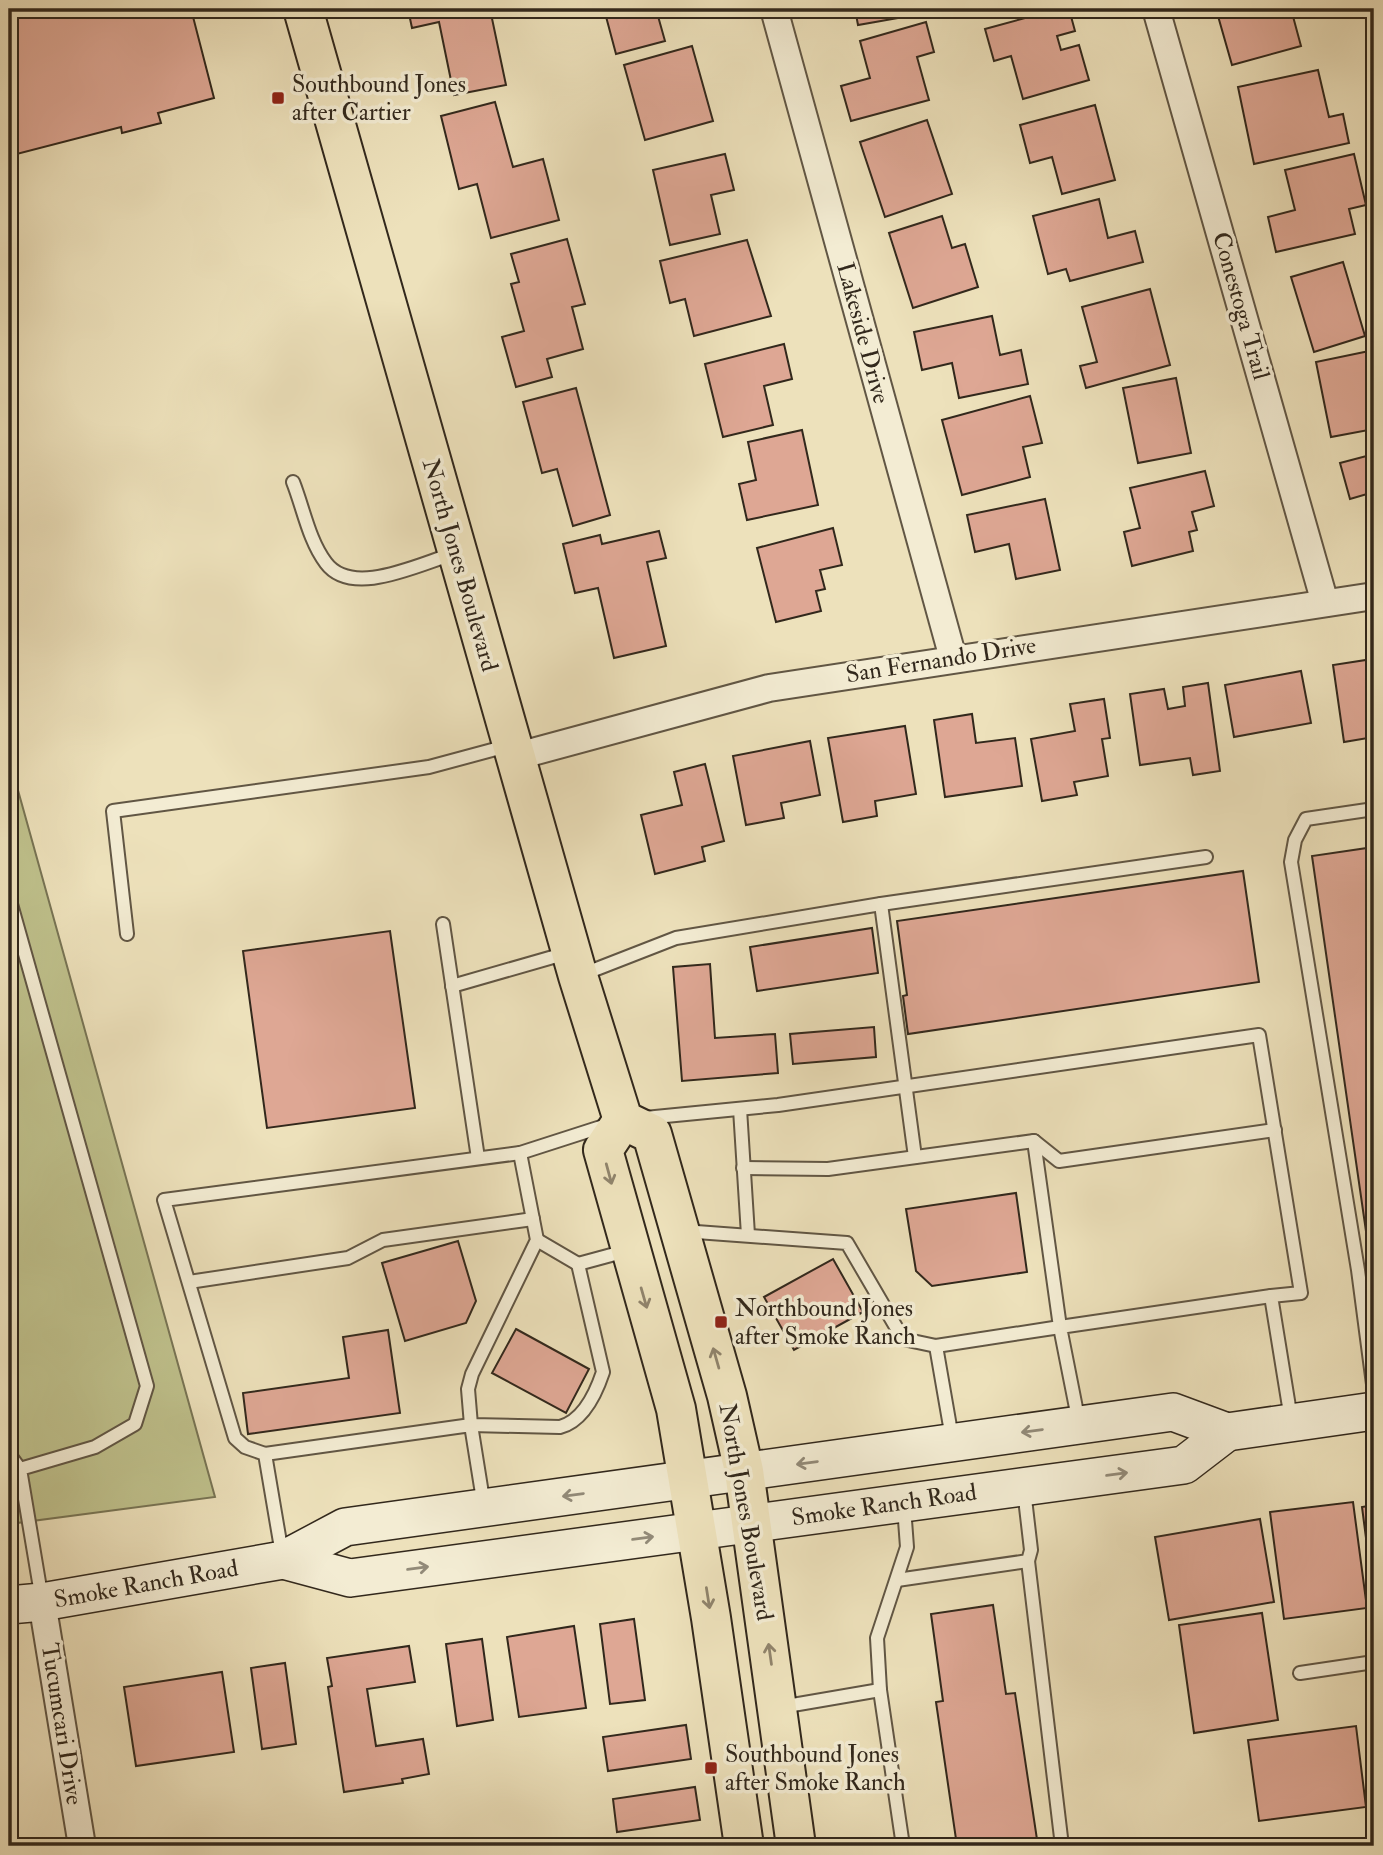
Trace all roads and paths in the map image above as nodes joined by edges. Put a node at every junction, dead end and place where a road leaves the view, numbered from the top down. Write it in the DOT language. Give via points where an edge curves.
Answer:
graph roads {
  1 [pos="303,9"];
  2 [pos="774,9"];
  3 [pos="1156,9"];
  4 [pos="293,482"];
  5 [pos="457,552"];
  6 [pos="1374,596"];
  7 [pos="1325,603"];
  8 [pos="953,658"];
  9 [pos="513,751"];
  10 [pos="1374,809"];
  11 [pos="1206,857"];
  12 [pos="9,897"];
  13 [pos="881,904"];
  14 [pos="443,924"];
  15 [pos="127,934"];
  16 [pos="574,964"];
  17 [pos="452,986"];
  18 [pos="905,1088"];
  19 [pos="740,1109"];
  20 [pos="623,1120"];
  21 [pos="1275,1130"];
  22 [pos="1034,1141"];
  23 [pos="520,1153"];
  24 [pos="915,1157"];
  25 [pos="478,1158"];
  26 [pos="743,1168"];
  27 [pos="533,1219"];
  28 [pos="679,1231"];
  29 [pos="748,1235"];
  30 [pos="537,1240"];
  31 [pos="630,1250"];
  32 [pos="578,1264"];
  33 [pos="188,1282"];
  34 [pos="1271,1296"];
  35 [pos="1060,1327"];
  36 [pos="936,1346"];
  37 [pos="1374,1392"];
  38 [pos="1374,1411"];
  39 [pos="1291,1423"];
  40 [pos="471,1425"];
  41 [pos="1079,1425"];
  42 [pos="1227,1432"];
  43 [pos="953,1442"];
  44 [pos="9,1454"];
  45 [pos="265,1454"];
  46 [pos="15,1470"];
  47 [pos="744,1471"];
  48 [pos="689,1479"];
  49 [pos="1023,1486"];
  50 [pos="904,1503"];
  51 [pos="484,1508"];
  52 [pos="751,1523"];
  53 [pos="698,1531"];
  54 [pos="283,1560"];
  55 [pos="1028,1561"];
  56 [pos="897,1580"];
  57 [pos="25,1604"];
  58 [pos="1374,1662"];
  59 [pos="1300,1672"];
  60 [pos="880,1690"];
  61 [pos="777,1707"];
  62 [pos="82,1846"];
  63 [pos="744,1846"];
  64 [pos="796,1846"];
  65 [pos="902,1846"];
  66 [pos="1062,1846"];
  1 -- 5 [label="main road, North Jones Boulevard"];
  2 -- 8 [label="street, Lakeside Drive"];
  3 -- 7 [label="street, Conestoga Trail"];
  4 -- 5 [label="lane" via="325,562 344,576 374,579"];
  5 -- 9 [label="main road, North Jones Boulevard"];
  6 -- 7 [label="street, San Fernando Drive"];
  7 -- 8 [label="street, San Fernando Drive"];
  8 -- 9 [label="street, San Fernando Drive" via="769,688"];
  9 -- 15 [label="lane" via="113,811"];
  9 -- 16 [label="main road, North Jones Boulevard"];
  10 -- 37 [label="lane" via="1306,819 1291,862"];
  11 -- 13 [label="lane"];
  12 -- 46 [label="lane" via="147,1386 135,1424 95,1447"];
  13 -- 16 [label="lane" via="676,938"];
  13 -- 18 [label="lane"];
  14 -- 17 [label="lane"];
  16 -- 17 [label="lane"];
  16 -- 20 [label="main road, North Jones Boulevard"];
  17 -- 25 [label="lane"];
  18 -- 19 [label="lane"];
  18 -- 21 [label="lane" via="1259,1035"];
  18 -- 24 [label="lane"];
  19 -- 20 [label="lane"];
  19 -- 26 [label="lane"];
  20 -- 23 [label="lane"];
  20 -- 28 [label="main road, North Jones Boulevard" via="652,1134"];
  20 -- 31 [label="main road, North Jones Boulevard, one-way" via="603,1150"];
  21 -- 22 [label="lane" via="1059,1161"];
  21 -- 34 [label="lane" via="1301,1293"];
  22 -- 24 [label="lane"];
  22 -- 35 [label="lane"];
  23 -- 25 [label="lane"];
  23 -- 27 [label="lane"];
  24 -- 26 [label="lane" via="828,1170"];
  25 -- 33 [label="lane" via="164,1200"];
  26 -- 29 [label="lane"];
  27 -- 30 [label="lane"];
  27 -- 33 [label="lane" via="383,1240 348,1258"];
  28 -- 29 [label="lane"];
  47 -- 28 [label="main road, North Jones Boulevard, one-way"];
  29 -- 36 [label="lane" via="847,1243 903,1339"];
  30 -- 32 [label="lane"];
  30 -- 40 [label="lane" via="472,1374 468,1389"];
  31 -- 32 [label="lane"];
  31 -- 48 [label="main road, North Jones Boulevard, one-way" via="676,1409"];
  32 -- 40 [label="lane" via="603,1372 580,1416 560,1427"];
  33 -- 45 [label="lane" via="235,1438"];
  34 -- 35 [label="lane"];
  34 -- 39 [label="lane"];
  35 -- 36 [label="lane"];
  35 -- 41 [label="lane"];
  36 -- 43 [label="lane"];
  38 -- 39 [label="main road, Smoke Ranch Road"];
  39 -- 42 [label="main road, Smoke Ranch Road"];
  40 -- 45 [label="lane"];
  40 -- 51 [label="lane"];
  41 -- 42 [label="main road, Smoke Ranch Road" via="1173,1412"];
  41 -- 43 [label="main road, Smoke Ranch Road, one-way"];
  49 -- 42 [label="main road, Smoke Ranch Road, one-way" via="1184,1465"];
  43 -- 47 [label="main road, Smoke Ranch Road, one-way"];
  44 -- 46 [label="lane"];
  45 -- 54 [label="lane"];
  46 -- 57 [label="lane"];
  47 -- 48 [label="main road, Smoke Ranch Road"];
  47 -- 52 [label="main road, North Jones Boulevard"];
  48 -- 51 [label="main road, Smoke Ranch Road, one-way"];
  48 -- 53 [label="main road, North Jones Boulevard"];
  49 -- 50 [label="main road, Smoke Ranch Road"];
  49 -- 55 [label="lane" via="1031,1550"];
  50 -- 52 [label="main road, Smoke Ranch Road"];
  50 -- 56 [label="lane" via="907,1547"];
  51 -- 54 [label="main road, Smoke Ranch Road" via="345,1527"];
  52 -- 53 [label="main road, Smoke Ranch Road"];
  61 -- 52 [label="main road, North Jones Boulevard, one-way"];
  54 -- 53 [label="main road, Smoke Ranch Road, one-way" via="350,1578"];
  53 -- 63 [label="main road, North Jones Boulevard, one-way"];
  54 -- 57 [label="main road, Smoke Ranch Road"];
  55 -- 56 [label="lane"];
  55 -- 66 [label="lane"];
  56 -- 60 [label="lane" via="877,1638"];
  57 -- 62 [label="street, Tucumcari Drive"];
  58 -- 59 [label="lane"];
  60 -- 61 [label="lane"];
  60 -- 65 [label="lane"];
  61 -- 64 [label="main road, North Jones Boulevard"];
}
